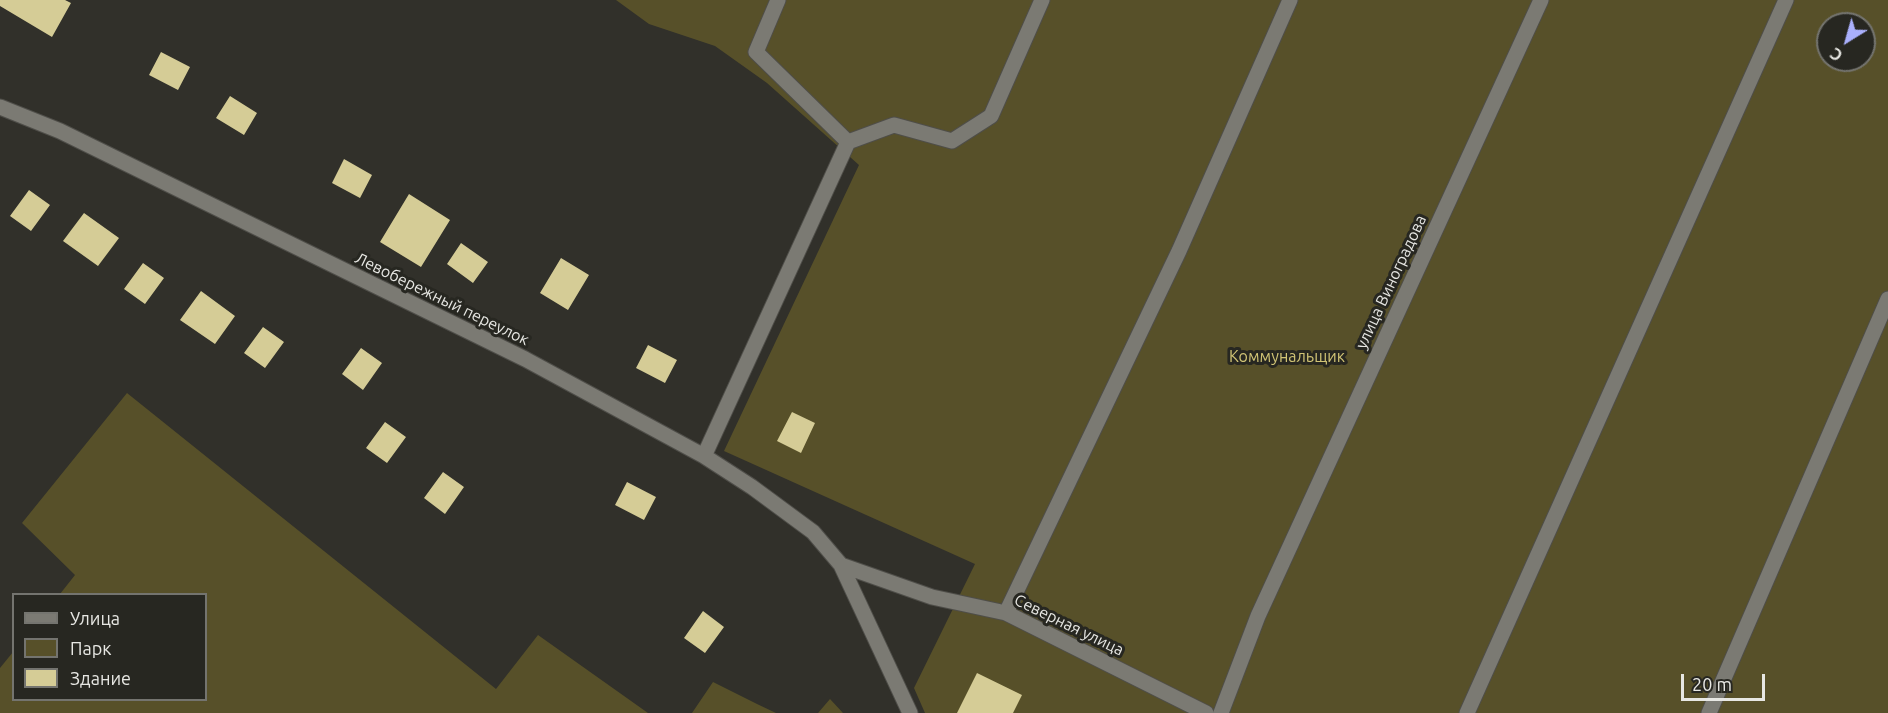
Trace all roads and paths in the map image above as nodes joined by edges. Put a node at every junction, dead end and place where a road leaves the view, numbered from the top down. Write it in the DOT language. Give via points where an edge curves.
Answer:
graph roads {
  1 [pos="778,0"];
  2 [pos="1042,0"];
  3 [pos="1290,0"];
  4 [pos="1541,0"];
  5 [pos="1786,0"];
  6 [pos="0,107"];
  7 [pos="848,142"];
  8 [pos="1888,298"];
  9 [pos="704,456"];
  10 [pos="841,566"];
  11 [pos="1006,613"];
  12 [pos="910,713"];
  13 [pos="1206,713"];
  14 [pos="1221,713"];
  15 [pos="1467,713"];
  16 [pos="1709,713"];
  1 -- 7 [label="street" via="756,52"];
  2 -- 7 [label="street" via="991,116 952,141 894,126"];
  3 -- 11 [label="street" via="1179,250"];
  4 -- 14 [label="street, улица Виноградова" via="1258,616"];
  5 -- 15 [label="street"];
  6 -- 9 [label="street, Левобережный переулок" via="60,131 503,349"];
  7 -- 9 [label="street"];
  8 -- 16 [label="street"];
  9 -- 10 [label="street, Левобережный переулок" via="813,532"];
  10 -- 11 [label="street, Северная улица" via="932,597"];
  10 -- 12 [label="street, Левобережный переулок"];
  11 -- 13 [label="street, Северная улица"];
}
